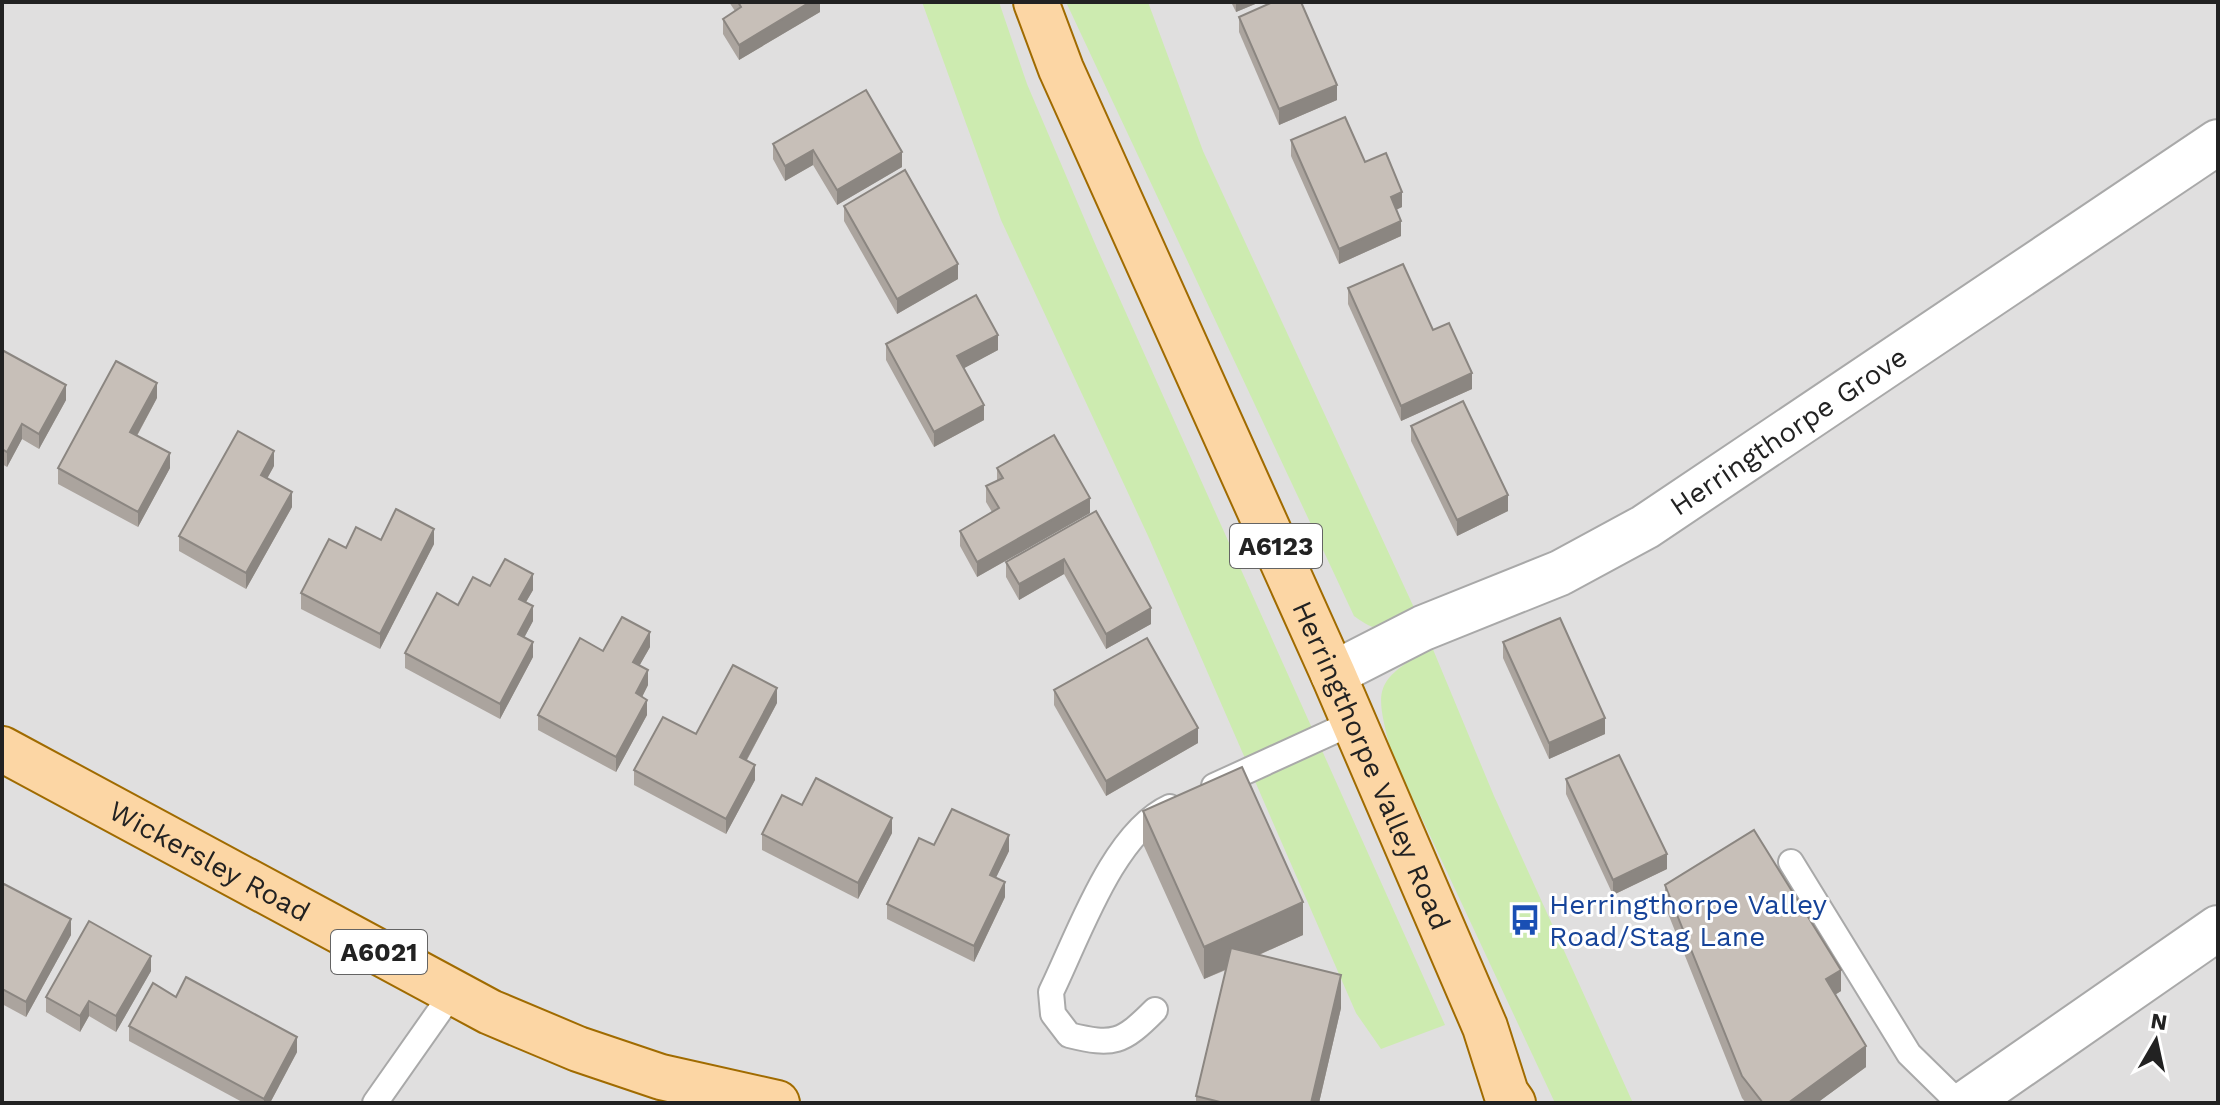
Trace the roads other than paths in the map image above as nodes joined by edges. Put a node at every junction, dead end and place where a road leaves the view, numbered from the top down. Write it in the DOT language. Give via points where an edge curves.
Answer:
graph roads {
  1 [pos="1036,2"];
  2 [pos="2218,142"];
  3 [pos="1333,674"];
  4 [pos="1354,722"];
  5 [pos="2,749"];
  6 [pos="1791,862"];
  7 [pos="2218,928"];
  8 [pos="453,992"];
  9 [pos="1155,1010"];
  10 [pos="1507,1100"];
  11 [pos="375,1103"];
  12 [pos="777,1103"];
  13 [pos="1959,1103"];
  14 [pos="1966,1103"];
  1 -- 3 [label="main road, Herringthorpe Valley Road / A6123" via="1061,69"];
  2 -- 3 [label="street, Herringthorpe Grove" via="1645,527 1560,573 1423,628"];
  3 -- 4 [label="main road, Herringthorpe Valley Road / A6123"];
  4 -- 9 [label="lane" via="1153,815 1136,831 1051,992 1053,1014 1069,1035 1105,1044 1130,1035"];
  4 -- 10 [label="main road, Herringthorpe Valley Road / A6123" via="1485,1027"];
  5 -- 8 [label="main road, Wickersley Road / A6021"];
  6 -- 13 [label="lane" via="1909,1054"];
  7 -- 14 [label="street"];
  8 -- 11 [label="lane"];
  8 -- 12 [label="main road, Wickersley Road / A6021" via="578,1049 661,1077"];
}
